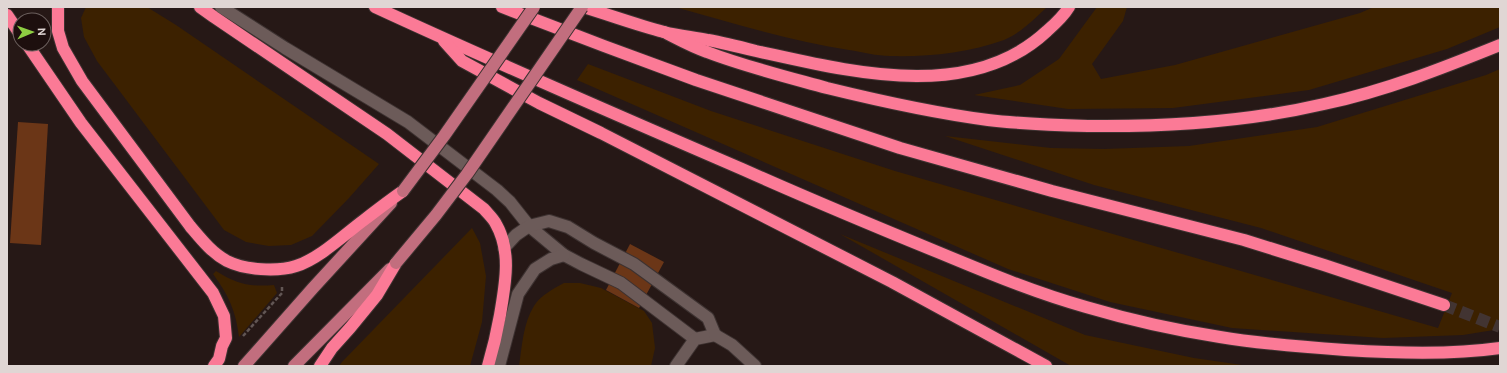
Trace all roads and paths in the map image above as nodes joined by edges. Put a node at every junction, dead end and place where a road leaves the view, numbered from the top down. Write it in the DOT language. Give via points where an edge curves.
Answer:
graph roads {
  1 [pos="58,7"];
  2 [pos="200,7"];
  3 [pos="221,7"];
  4 [pos="375,7"];
  5 [pos="502,7"];
  6 [pos="534,7"];
  7 [pos="583,7"];
  8 [pos="1069,7"];
  9 [pos="664,32"];
  10 [pos="441,37"];
  11 [pos="1500,45"];
  12 [pos="33,52"];
  13 [pos="403,191"];
  14 [pos="529,226"];
  15 [pos="504,248"];
  16 [pos="564,255"];
  17 [pos="396,262"];
  18 [pos="281,268"];
  19 [pos="1444,305"];
  20 [pos="715,335"];
  21 [pos="226,338"];
  22 [pos="695,339"];
  23 [pos="1500,348"];
  24 [pos="214,366"];
  25 [pos="244,366"];
  26 [pos="294,366"];
  27 [pos="320,366"];
  28 [pos="488,366"];
  29 [pos="499,366"];
  30 [pos="676,366"];
  31 [pos="755,366"];
  32 [pos="1046,366"];
  1 -- 18 [label="highway" via="58,31 63,48 82,81 190,226 208,247 227,261 241,266"];
  2 -- 15 [label="highway" via="387,134 484,209 496,223"];
  3 -- 14 [label="lane" via="408,122 497,190"];
  4 -- 10 [label="highway"];
  5 -- 19 [label="highway" via="696,80 900,148 1052,191 1244,240"];
  6 -- 13 [label="main road, bridge"];
  7 -- 9 [label="highway"];
  7 -- 17 [label="main road, bridge" via="472,167"];
  8 -- 9 [label="highway" via="1063,17 1017,55 993,64 940,76 892,75 847,70"];
  9 -- 11 [label="highway" via="740,64 855,95 921,109 1040,125 1165,125 1218,121 1324,104 1441,69"];
  10 -- 23 [label="highway" via="829,207 1006,280 1083,307 1220,338 1294,347 1444,352"];
  10 -- 32 [label="highway" via="462,61 539,103 892,282"];
  12 -- 21 [label="highway" via="81,122 213,293 224,316"];
  13 -- 18 [label="highway" via="322,252 296,266"];
  13 -- 25 [label="main road"];
  14 -- 15 [label="lane"];
  14 -- 16 [label="lane"];
  14 -- 20 [label="lane" via="549,221 568,227 634,264 708,318"];
  15 -- 28 [label="highway" via="506,282"];
  16 -- 22 [label="lane" via="621,283"];
  16 -- 29 [label="lane" via="551,259 535,269 518,294"];
  17 -- 26 [label="main road"];
  17 -- 27 [label="highway" via="377,295"];
  18 -- 21 [label="path" via="282,293 237,342"];
  20 -- 22 [label="lane"];
  20 -- 31 [label="lane" via="732,345"];
  21 -- 24 [label="highway"];
  22 -- 30 [label="lane"];
}
